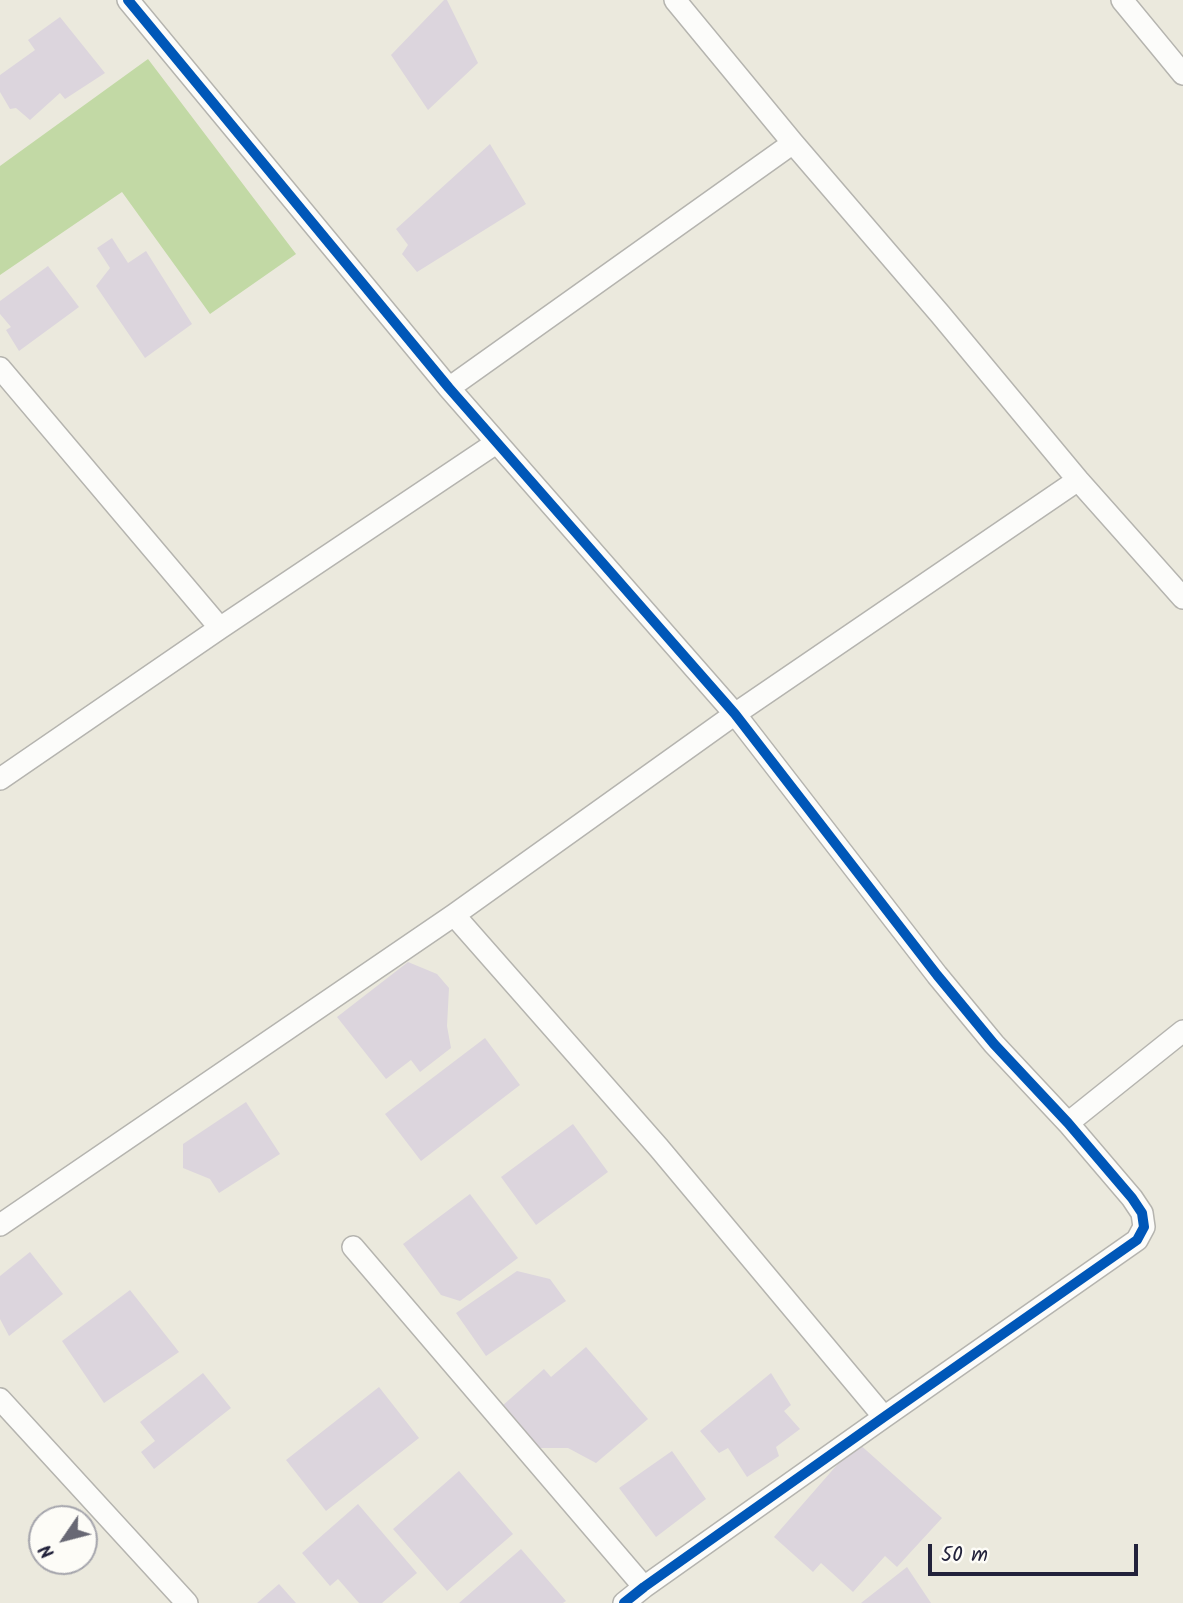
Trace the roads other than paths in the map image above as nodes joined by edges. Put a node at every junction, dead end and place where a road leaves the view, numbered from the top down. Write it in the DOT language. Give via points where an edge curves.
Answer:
graph roads {
  1 [pos="128,0"];
  2 [pos="675,0"];
  3 [pos="1122,0"];
  4 [pos="1183,74"];
  5 [pos="793,143"];
  6 [pos="0,368"];
  7 [pos="449,388"];
  8 [pos="496,443"];
  9 [pos="1078,480"];
  10 [pos="1183,598"];
  11 [pos="220,628"];
  12 [pos="735,715"];
  13 [pos="0,779"];
  14 [pos="454,915"];
  15 [pos="1183,1031"];
  16 [pos="1068,1124"];
  17 [pos="0,1225"];
  18 [pos="354,1247"];
  19 [pos="0,1399"];
  20 [pos="884,1417"];
  21 [pos="644,1587"];
  22 [pos="187,1603"];
  23 [pos="624,1603"];
  1 -- 7 [label="street"];
  2 -- 5 [label="street"];
  3 -- 4 [label="street"];
  5 -- 7 [label="street"];
  5 -- 9 [label="street"];
  6 -- 11 [label="street"];
  7 -- 8 [label="street"];
  8 -- 11 [label="street"];
  8 -- 12 [label="street"];
  9 -- 10 [label="street"];
  9 -- 12 [label="street"];
  11 -- 13 [label="street"];
  12 -- 14 [label="street"];
  12 -- 16 [label="street" via="937,975"];
  14 -- 17 [label="street"];
  14 -- 20 [label="street" via="659,1148"];
  15 -- 16 [label="street"];
  16 -- 20 [label="street" via="1142,1213 1144,1227 1137,1240"];
  18 -- 21 [label="street"];
  19 -- 22 [label="street"];
  20 -- 21 [label="street"];
  21 -- 23 [label="street"];
}
